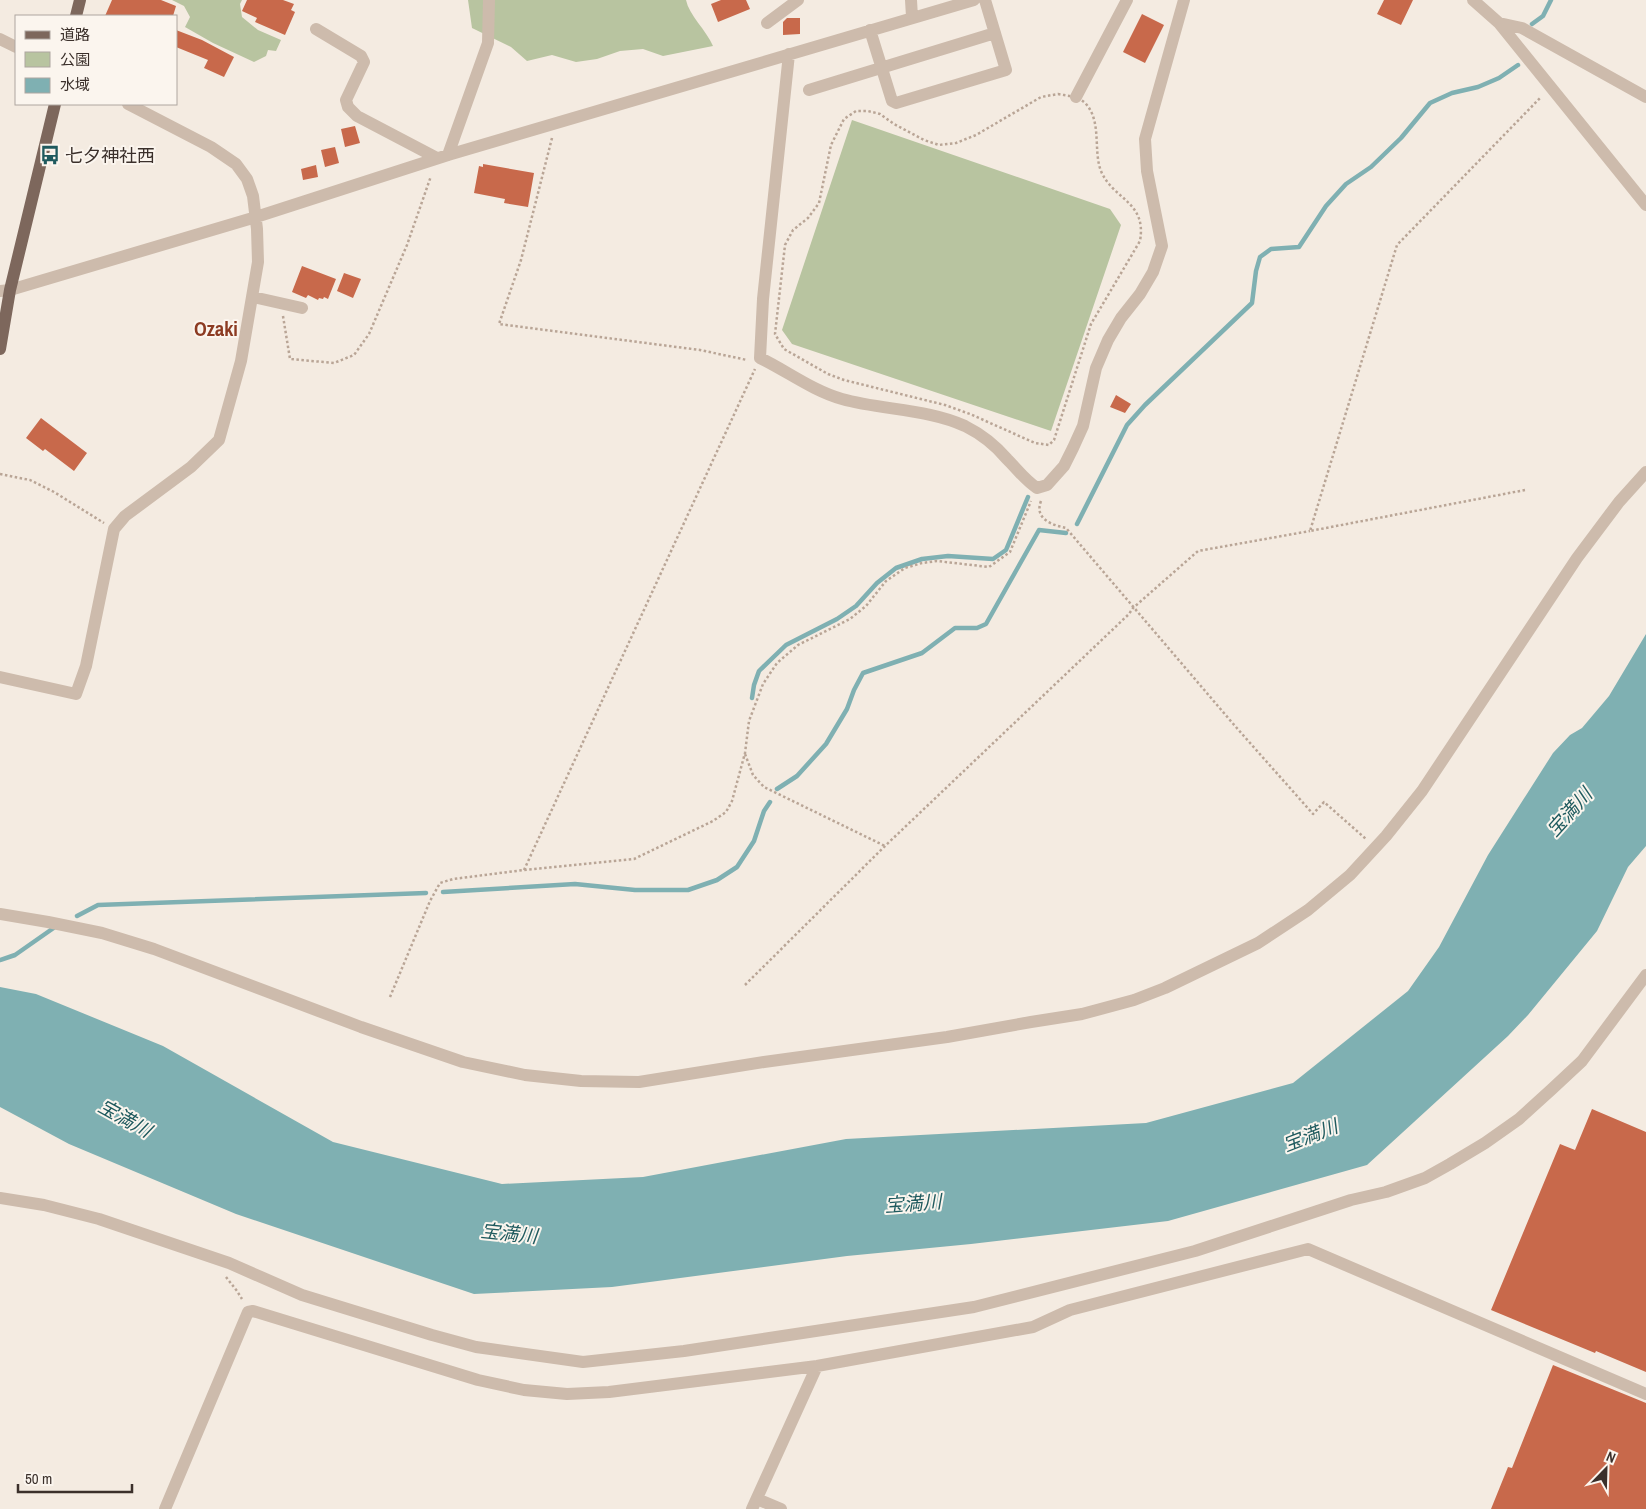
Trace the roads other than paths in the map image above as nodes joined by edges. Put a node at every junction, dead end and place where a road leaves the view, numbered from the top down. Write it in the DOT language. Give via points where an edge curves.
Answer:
graph roads {
  1 [pos="80,0"];
  2 [pos="489,0"];
  3 [pos="798,0"];
  4 [pos="911,0"];
  5 [pos="974,0"];
  6 [pos="985,0"];
  7 [pos="1127,0"];
  8 [pos="1184,0"];
  9 [pos="1473,0"];
  10 [pos="76,15"];
  11 [pos="912,17"];
  12 [pos="767,23"];
  13 [pos="1499,23"];
  14 [pos="316,29"];
  15 [pos="870,30"];
  16 [pos="995,33"];
  17 [pos="0,39"];
  18 [pos="15,46"];
  19 [pos="789,54"];
  20 [pos="882,68"];
  21 [pos="809,90"];
  22 [pos="1076,97"];
  23 [pos="1646,97"];
  24 [pos="55,105"];
  25 [pos="130,105"];
  26 [pos="442,157"];
  27 [pos="1646,205"];
  28 [pos="256,217"];
  29 [pos="5,290"];
  30 [pos="253,297"];
  31 [pos="302,308"];
  32 [pos="0,349"];
  33 [pos="1646,472"];
  34 [pos="0,678"];
  35 [pos="0,914"];
  36 [pos="1646,975"];
  37 [pos="0,1198"];
  38 [pos="816,1366"];
  39 [pos="1646,1394"];
  40 [pos="754,1504"];
  41 [pos="165,1509"];
  42 [pos="781,1509"];
  1 -- 10 [label="main road"];
  2 -- 26 [label="street" via="488,43"];
  3 -- 12 [label="street"];
  4 -- 11 [label="street"];
  5 -- 11 [label="street"];
  6 -- 16 [label="street"];
  7 -- 22 [label="street"];
  8 -- 19 [label="street" via="1145,139 1147,171 1162,246 1154,272 1108,340 1096,368 1083,426 1064,466 1042,487 1029,482 990,442 963,425 939,416 841,399 759,360"];
  9 -- 13 [label="street"];
  11 -- 15 [label="street"];
  13 -- 23 [label="street" via="1522,28"];
  13 -- 27 [label="street"];
  14 -- 26 [label="street" via="361,56 364,62 346,100 348,107 357,116"];
  15 -- 19 [label="street"];
  15 -- 20 [label="street"];
  16 -- 20 [label="street"];
  16 -- 20 [label="street" via="1006,70 896,103 892,101"];
  17 -- 18 [label="street"];
  19 -- 26 [label="street"];
  20 -- 21 [label="street"];
  24 -- 29 [label="main road"];
  25 -- 28 [label="street" via="211,147 236,164 247,179"];
  26 -- 28 [label="street"];
  28 -- 29 [label="street"];
  28 -- 30 [label="street" via="258,262"];
  29 -- 32 [label="main road"];
  30 -- 31 [label="street"];
  30 -- 34 [label="street" via="241,361 219,440 191,467 125,516 114,529 86,666 76,694"];
  33 -- 35 [label="street" via="1577,558 1422,791 1350,875 1308,910 1258,943 1165,988 1082,1014 640,1082 581,1082 463,1062 154,949 102,933"];
  36 -- 37 [label="street" via="1582,1062 1519,1119 1425,1178 1195,1251 974,1307 684,1351 583,1362 476,1347 302,1295 229,1263 100,1219"];
  38 -- 39 [label="street" via="1033,1327 1070,1310 1308,1249"];
  38 -- 40 [label="street"];
  38 -- 41 [label="street" via="609,1392 567,1394 524,1390 478,1380 248,1312"];
  40 -- 42 [label="street"];
}
